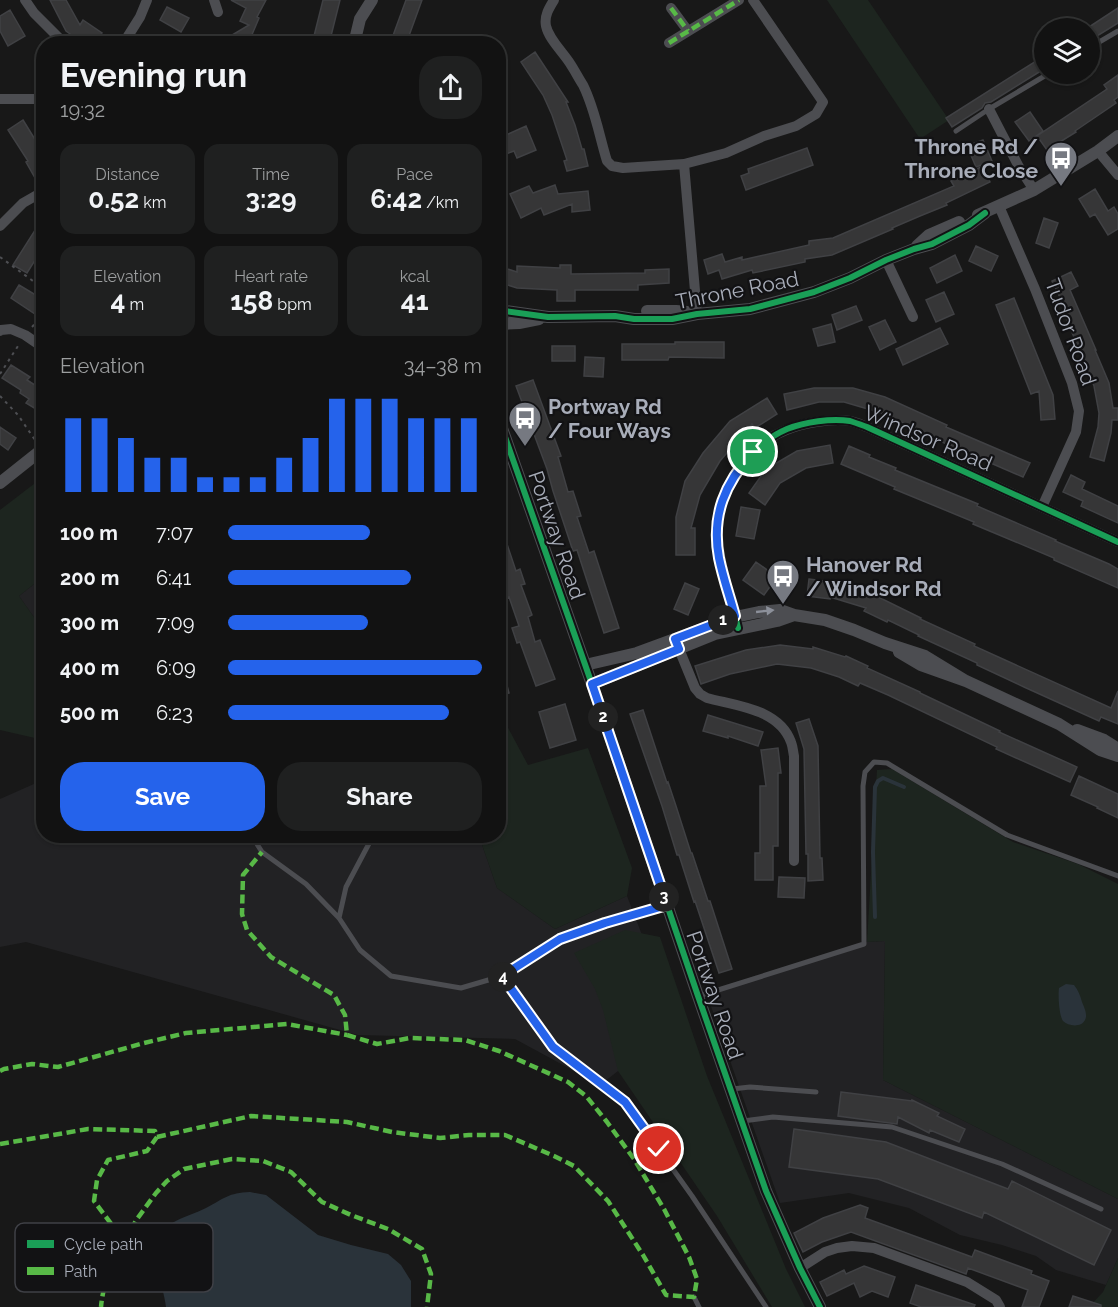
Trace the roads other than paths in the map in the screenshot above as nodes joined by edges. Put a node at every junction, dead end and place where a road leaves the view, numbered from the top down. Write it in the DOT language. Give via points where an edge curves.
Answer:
graph roads {
  1 [pos="26,0"];
  2 [pos="147,0"];
  3 [pos="214,0"];
  4 [pos="372,0"];
  5 [pos="554,0"];
  6 [pos="739,0"];
  7 [pos="753,0"];
  8 [pos="671,8"];
  9 [pos="218,12"];
  10 [pos="688,31"];
  11 [pos="1118,31"];
  12 [pos="57,36"];
  13 [pos="128,36"];
  14 [pos="356,36"];
  15 [pos="1100,42"];
  16 [pos="669,43"];
  17 [pos="1034,82"];
  18 [pos="0,99"];
  19 [pos="36,99"];
  20 [pos="989,109"];
  21 [pos="956,131"];
  22 [pos="1118,136"];
  23 [pos="1098,151"];
  24 [pos="684,164"];
  25 [pos="1118,175"];
  26 [pos="1034,190"];
  27 [pos="36,196"];
  28 [pos="999,206"];
  29 [pos="0,226"];
  30 [pos="886,260"];
  31 [pos="506,311"];
  32 [pos="697,314"];
  33 [pos="549,317"];
  34 [pos="913,317"];
  35 [pos="506,324"];
  36 [pos="0,332"];
  37 [pos="36,343"];
  38 [pos="506,440"];
  39 [pos="36,455"];
  40 [pos="0,483"];
  41 [pos="1042,507"];
  42 [pos="1118,542"];
  43 [pos="737,622"];
  44 [pos="677,644"];
  45 [pos="585,665"];
  46 [pos="592,684"];
  47 [pos="1059,724"];
  48 [pos="1118,749"];
  49 [pos="1118,756"];
  50 [pos="256,843"];
  51 [pos="369,843"];
  52 [pos="794,861"];
  53 [pos="1118,876"];
  54 [pos="667,905"];
  55 [pos="339,918"];
  56 [pos="502,976"];
  57 [pos="698,996"];
  58 [pos="730,1090"];
  59 [pos="816,1092"];
  60 [pos="741,1121"];
  61 [pos="1101,1209"];
  62 [pos="800,1268"];
  63 [pos="694,1297"];
  64 [pos="699,1307"];
  65 [pos="765,1307"];
  66 [pos="820,1307"];
  67 [pos="1000,1307"];
  1 -- 12 [label="street"];
  2 -- 13 [label="street"];
  3 -- 9 [label="street"];
  4 -- 14 [label="street" via="360,19"];
  5 -- 24 [label="street" via="548,9 546,27 583,87 596,116 607,160 612,166 623,168"];
  6 -- 10 [label="street"];
  7 -- 24 [label="street" via="823,102 816,114 796,126 726,153"];
  8 -- 10 [label="street"];
  10 -- 16 [label="street"];
  11 -- 15 [label="lane"];
  17 -- 20 [label="lane"];
  18 -- 19 [label="street"];
  20 -- 21 [label="lane"];
  20 -- 26 [label="street"];
  22 -- 23 [label="street, Throne Road"];
  23 -- 25 [label="street"];
  23 -- 26 [label="street, Throne Road"];
  24 -- 32 [label="street"];
  26 -- 28 [label="street, Throne Road"];
  27 -- 29 [label="street"];
  28 -- 30 [label="street, Throne Road" via="929,235 914,249"];
  28 -- 41 [label="street, Tudor Road" via="1072,383 1079,411 1076,432"];
  30 -- 32 [label="street, Throne Road" via="850,278 793,298 750,309"];
  30 -- 34 [label="street"];
  31 -- 33 [label="street, Throne Road"];
  32 -- 33 [label="street, Throne Road" via="672,319"];
  33 -- 35 [label="street, Throne Road"];
  36 -- 37 [label="street" via="11,329"];
  38 -- 45 [label="street, Portway Road"];
  39 -- 40 [label="street"];
  41 -- 42 [label="street, Windsor Road"];
  41 -- 43 [label="street, Windsor Road" via="849,421 786,430 753,452 739,468 721,502 719,557"];
  43 -- 44 [label="street"];
  43 -- 47 [label="street" via="759,612 780,610 825,620 925,656 966,681"];
  44 -- 45 [label="street"];
  44 -- 46 [label="street"];
  44 -- 52 [label="street" via="700,694 763,713 775,720 791,742"];
  45 -- 46 [label="street, Portway Road"];
  46 -- 54 [label="street, Portway Road"];
  47 -- 48 [label="street"];
  47 -- 49 [label="street" via="1100,750"];
  50 -- 55 [label="lane"];
  51 -- 55 [label="lane" via="346,887"];
  53 -- 57 [label="lane" via="1007,835 887,763 874,762 865,772 863,786 864,944"];
  54 -- 56 [label="lane" via="560,939"];
  54 -- 57 [label="street, Portway Road"];
  55 -- 56 [label="lane" via="360,950 391,976 460,988"];
  56 -- 65 [label="lane" via="553,1047 625,1102"];
  57 -- 58 [label="street, Portway Road"];
  58 -- 59 [label="lane" via="750,1087"];
  58 -- 60 [label="street, Portway Road"];
  60 -- 61 [label="lane" via="773,1117 892,1127 1002,1164"];
  60 -- 62 [label="street, Portway Road"];
  62 -- 66 [label="street, Portway Road"];
  62 -- 67 [label="street" via="837,1248 874,1248 967,1282 996,1300"];
  63 -- 64 [label="lane"];
}
